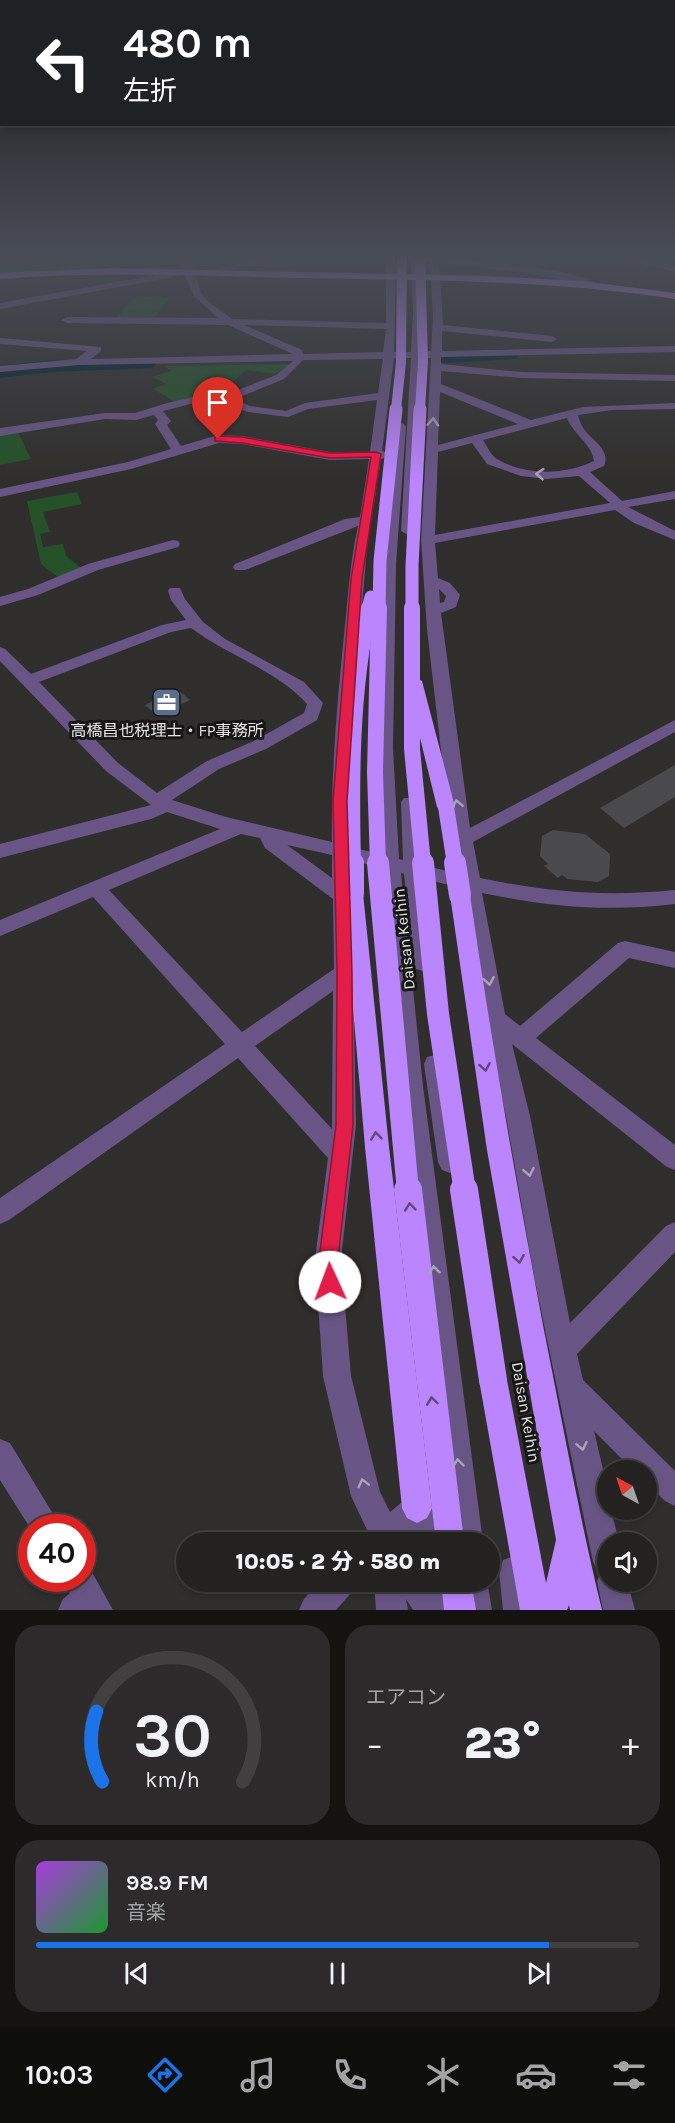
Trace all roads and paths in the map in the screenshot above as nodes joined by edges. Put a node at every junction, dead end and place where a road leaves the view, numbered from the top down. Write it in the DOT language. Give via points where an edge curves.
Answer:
graph roads {
  1 [pos="248,329"];
  2 [pos="392,329"];
  3 [pos="403,329"];
  4 [pos="405,329"];
  5 [pos="419,329"];
  6 [pos="437,329"];
  7 [pos="457,329"];
  8 [pos="552,339"];
  9 [pos="0,341"];
  10 [pos="21,342"];
  11 [pos="675,349"];
  12 [pos="8,351"];
  13 [pos="675,354"];
  14 [pos="399,356"];
  15 [pos="299,360"];
  16 [pos="436,360"];
  17 [pos="79,362"];
  18 [pos="0,369"];
  19 [pos="0,374"];
  20 [pos="675,378"];
  21 [pos="435,386"];
  22 [pos="383,396"];
  23 [pos="221,397"];
  24 [pos="675,406"];
  25 [pos="156,410"];
  26 [pos="571,413"];
  27 [pos="530,424"];
  28 [pos="0,432"];
  29 [pos="475,438"];
  30 [pos="178,450"];
  31 [pos="434,453"];
  32 [pos="376,454"];
  33 [pos="581,471"];
  34 [pos="0,493"];
  35 [pos="675,495"];
  36 [pos="368,505"];
  37 [pos="619,505"];
  38 [pos="401,506"];
  39 [pos="430,507"];
  40 [pos="366,521"];
  41 [pos="675,536"];
  42 [pos="428,540"];
  43 [pos="173,544"];
  44 [pos="380,561"];
  45 [pos="240,567"];
  46 [pos="175,591"];
  47 [pos="0,602"];
  48 [pos="434,614"];
  49 [pos="353,616"];
  50 [pos="397,617"];
  51 [pos="192,622"];
  52 [pos="0,652"];
  53 [pos="411,668"];
  54 [pos="28,681"];
  55 [pos="675,725"];
  56 [pos="163,803"];
  57 [pos="241,827"];
  58 [pos="266,833"];
  59 [pos="464,839"];
  60 [pos="340,850"];
  61 [pos="0,851"];
  62 [pos="390,863"];
  63 [pos="413,869"];
  64 [pos="472,882"];
  65 [pos="95,887"];
  66 [pos="342,896"];
  67 [pos="675,897"];
  68 [pos="0,928"];
  69 [pos="675,960"];
  70 [pos="344,973"];
  71 [pos="485,1014"];
  72 [pos="521,1038"];
  73 [pos="241,1045"];
  74 [pos="342,1156"];
  75 [pos="675,1159"];
  76 [pos="0,1212"];
  77 [pos="675,1234"];
  78 [pos="562,1350"];
  79 [pos="570,1387"];
  80 [pos="0,1453"];
  81 [pos="675,1491"];
  82 [pos="463,1498"];
  83 [pos="417,1508"];
  84 [pos="38,1514"];
  85 [pos="381,1532"];
  86 [pos="394,1532"];
  87 [pos="420,1532"];
  88 [pos="451,1532"];
  89 [pos="454,1532"];
  90 [pos="467,1532"];
  91 [pos="601,1532"];
  92 [pos="568,1536"];
  93 [pos="331,1592"];
  94 [pos="390,1592"];
  95 [pos="422,1592"];
  96 [pos="430,1592"];
  97 [pos="440,1592"];
  98 [pos="458,1592"];
  99 [pos="474,1592"];
  100 [pos="615,1592"];
  101 [pos="315,1610"];
  102 [pos="392,1610"];
  103 [pos="434,1610"];
  104 [pos="460,1610"];
  105 [pos="476,1610"];
  106 [pos="519,1610"];
  107 [pos="536,1610"];
  108 [pos="547,1610"];
  109 [pos="586,1610"];
  110 [pos="619,1610"];
  1 -- 15 [label="street" via="298,352"];
  2 -- 14 [label="street"];
  3 -- 14 [label="street"];
  4 -- 44 [label="highway, Daisan Keihin, bridge"];
  5 -- 53 [label="highway, Daisan Keihin, bridge" via="423,362 412,555"];
  6 -- 16 [label="street"];
  7 -- 8 [label="street"];
  9 -- 10 [label="street"];
  10 -- 12 [label="street"];
  10 -- 17 [label="street" via="97,349"];
  11 -- 16 [label="street"];
  13 -- 16 [label="street"];
  14 -- 15 [label="street"];
  14 -- 16 [label="street"];
  14 -- 22 [label="street"];
  14 -- 38 [label="street"];
  15 -- 17 [label="street"];
  15 -- 19 [label="street" via="76,367"];
  15 -- 23 [label="street" via="280,377"];
  16 -- 20 [label="street" via="520,375"];
  16 -- 21 [label="street"];
  17 -- 18 [label="street"];
  21 -- 27 [label="street"];
  31 -- 21 [label="street, one-way"];
  22 -- 23 [label="street" via="304,406 288,414 249,409"];
  22 -- 32 [label="street"];
  23 -- 25 [label="street"];
  24 -- 26 [label="street" via="612,407"];
  25 -- 28 [label="street" via="136,417 105,416"];
  25 -- 30 [label="street"];
  26 -- 27 [label="street"];
  26 -- 33 [label="street" via="600,458 600,463"];
  27 -- 29 [label="street"];
  29 -- 31 [label="street"];
  33 -- 29 [label="street, one-way" via="547,475 505,467 491,461"];
  30 -- 32 [label="street" via="230,438 330,456"];
  30 -- 34 [label="street" via="131,465"];
  31 -- 32 [label="street"];
  31 -- 39 [label="street"];
  32 -- 36 [label="street"];
  33 -- 37 [label="street"];
  35 -- 37 [label="street"];
  36 -- 38 [label="street"];
  36 -- 40 [label="street"];
  37 -- 41 [label="street" via="639,520"];
  37 -- 42 [label="street"];
  38 -- 39 [label="street"];
  38 -- 50 [label="street"];
  39 -- 42 [label="street"];
  40 -- 45 [label="street" via="350,522"];
  40 -- 49 [label="street"];
  42 -- 48 [label="street" via="432,581 445,586 453,595 451,604"];
  43 -- 47 [label="street" via="93,567"];
  83 -- 44 [label="highway, one-way, bridge" via="353,893 356,685 362,632"];
  88 -- 44 [label="highway, Daisan Keihin, one-way, bridge" via="405,1167 379,888 375,772"];
  46 -- 51 [label="street" via="196,622"];
  48 -- 50 [label="street"];
  59 -- 48 [label="street, one-way"];
  49 -- 50 [label="street"];
  49 -- 60 [label="street"];
  50 -- 62 [label="street" via="384,748"];
  50 -- 63 [label="street"];
  51 -- 54 [label="street"];
  51 -- 56 [label="street" via="298,685 315,704 311,716 260,745 213,765"];
  52 -- 54 [label="street"];
  53 -- 71 [label="highway, bridge" via="446,807"];
  53 -- 107 [label="highway, Daisan Keihin, bridge" via="412,749 438,1014 493,1380"];
  54 -- 56 [label="street" via="111,767"];
  55 -- 59 [label="street"];
  56 -- 57 [label="street"];
  56 -- 61 [label="street" via="152,813"];
  57 -- 58 [label="street"];
  57 -- 65 [label="street"];
  58 -- 60 [label="street"];
  58 -- 66 [label="street" via="272,843"];
  59 -- 64 [label="street"];
  60 -- 62 [label="street"];
  60 -- 66 [label="street"];
  62 -- 63 [label="street"];
  82 -- 62 [label="street, one-way" via="410,1075"];
  63 -- 64 [label="street"];
  63 -- 106 [label="street" via="440,1099"];
  64 -- 67 [label="street" via="567,900 612,903"];
  64 -- 71 [label="street, one-way"];
  65 -- 68 [label="street"];
  65 -- 73 [label="street"];
  66 -- 70 [label="street"];
  69 -- 72 [label="street" via="625,950"];
  70 -- 73 [label="street"];
  70 -- 74 [label="street"];
  71 -- 72 [label="street"];
  71 -- 78 [label="street, one-way" via="518,1116"];
  71 -- 92 [label="highway, one-way"];
  72 -- 75 [label="street"];
  73 -- 74 [label="street"];
  73 -- 76 [label="street"];
  85 -- 74 [label="street, one-way" via="366,1496 337,1376 328,1259"];
  77 -- 78 [label="street"];
  78 -- 79 [label="street"];
  79 -- 81 [label="street"];
  79 -- 91 [label="street, one-way"];
  80 -- 84 [label="street"];
  82 -- 89 [label="street"];
  82 -- 90 [label="street"];
  83 -- 86 [label="street"];
  83 -- 87 [label="street"];
  92 -- 108 [label="highway" via="563,1578 555,1604"];
  92 -- 109 [label="highway"];
  93 -- 101 [label="street"];
  94 -- 102 [label="street"];
  95 -- 103 [label="street"];
  96 -- 103 [label="street"];
  97 -- 103 [label="street"];
  98 -- 104 [label="highway"];
  99 -- 105 [label="street"];
  100 -- 110 [label="street"];
}
